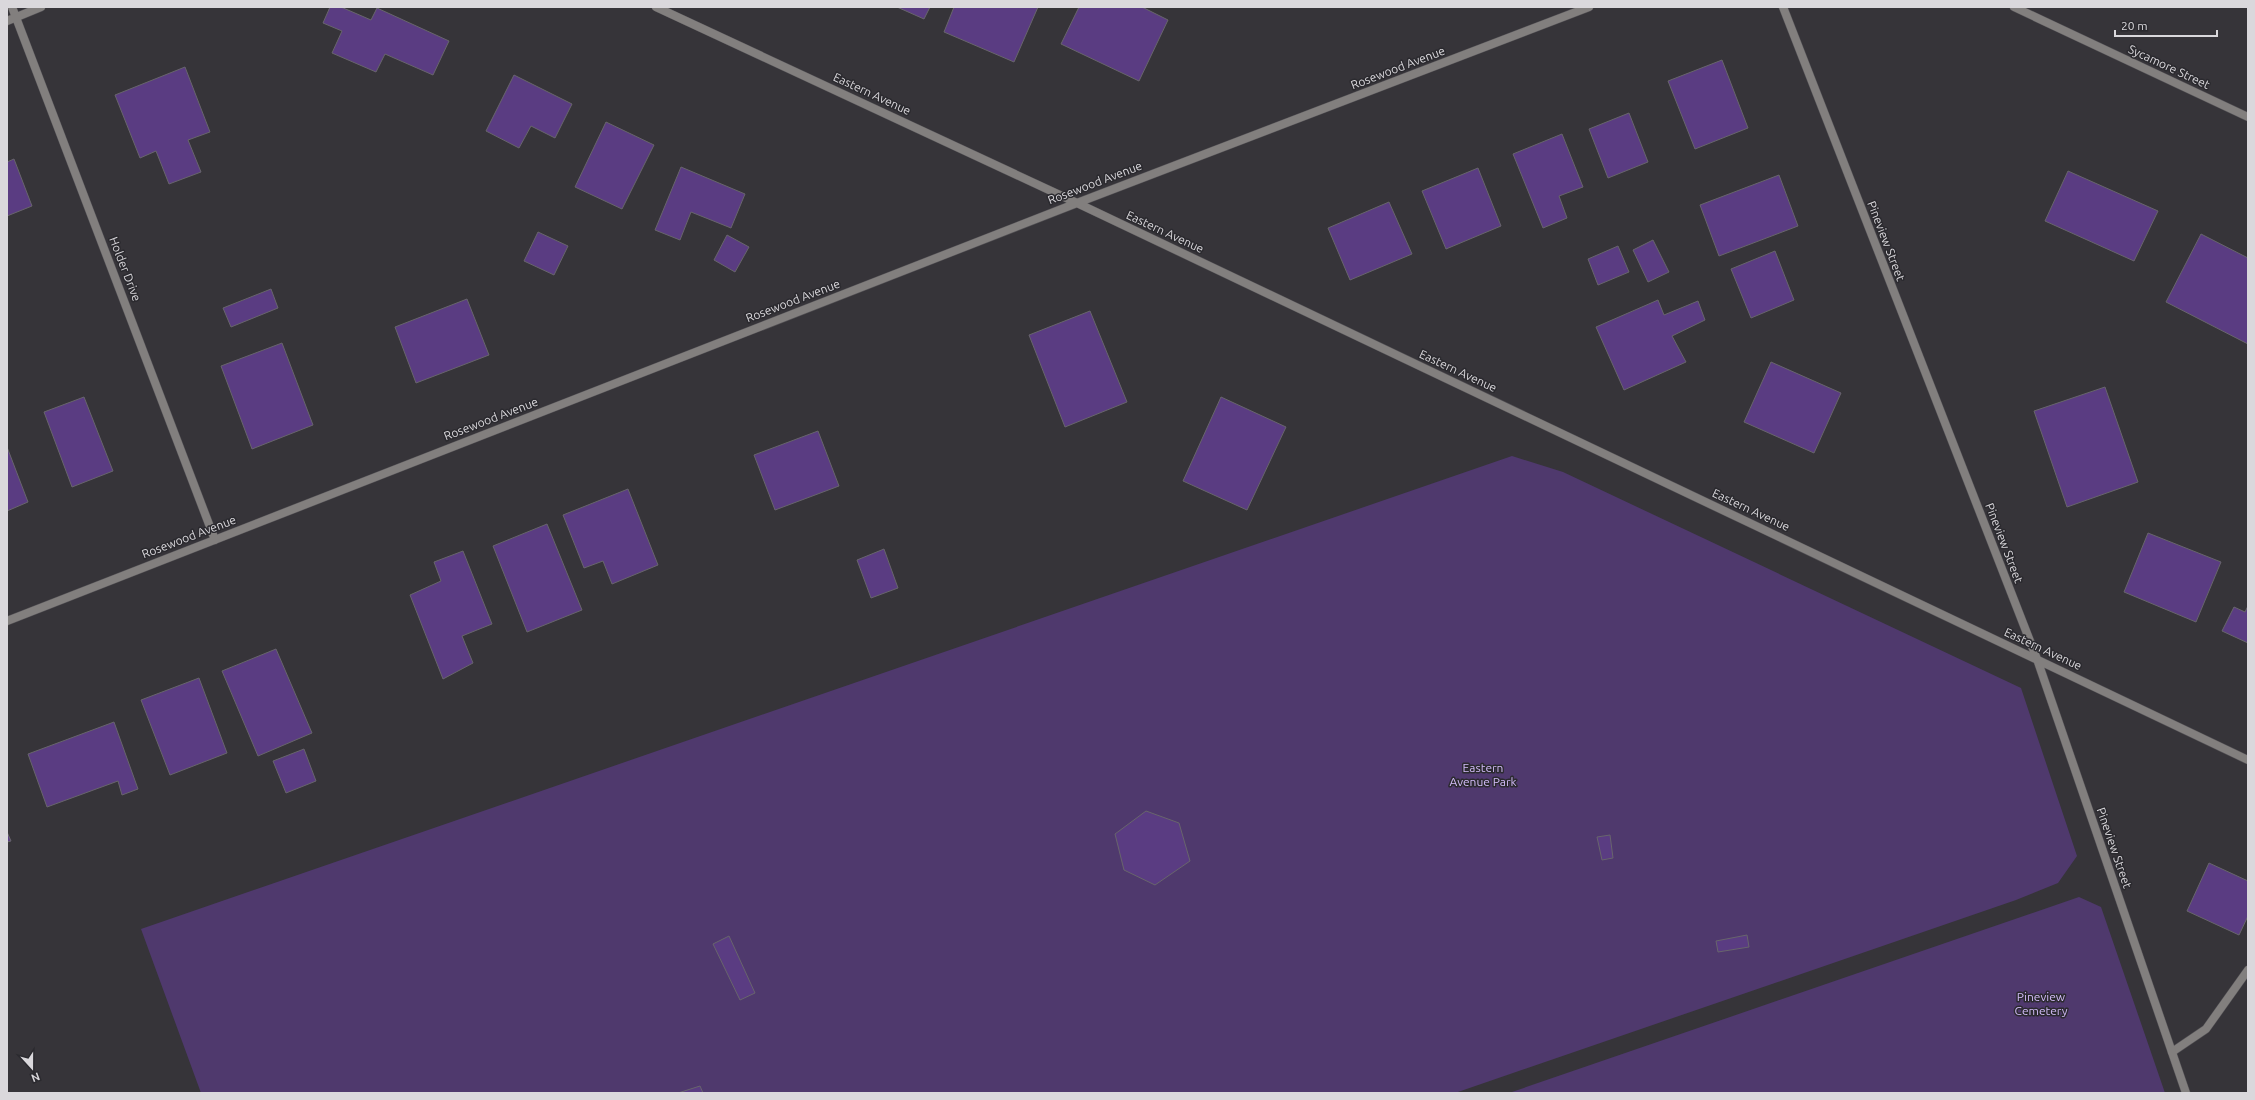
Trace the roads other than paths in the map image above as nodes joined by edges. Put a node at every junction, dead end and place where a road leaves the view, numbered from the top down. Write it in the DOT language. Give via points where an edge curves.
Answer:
graph roads {
  1 [pos="12,7"];
  2 [pos="41,7"];
  3 [pos="656,7"];
  4 [pos="1589,7"];
  5 [pos="1783,7"];
  6 [pos="2014,7"];
  7 [pos="16,17"];
  8 [pos="7,21"];
  9 [pos="2248,117"];
  10 [pos="1077,203"];
  11 [pos="215,540"];
  12 [pos="7,621"];
  13 [pos="2037,659"];
  14 [pos="2248,760"];
  15 [pos="2248,970"];
  16 [pos="2172,1052"];
  17 [pos="2186,1093"];
  1 -- 7 [label="street, Holder Drive"];
  2 -- 7 [label="street"];
  3 -- 10 [label="street, Eastern Avenue"];
  4 -- 10 [label="street, Rosewood Avenue"];
  5 -- 13 [label="street, Pineview Street"];
  6 -- 9 [label="street, Sycamore Street"];
  7 -- 8 [label="street"];
  7 -- 11 [label="street, Holder Drive"];
  10 -- 11 [label="street, Rosewood Avenue"];
  10 -- 13 [label="street, Eastern Avenue"];
  11 -- 12 [label="street, Rosewood Avenue"];
  13 -- 14 [label="street, Eastern Avenue"];
  13 -- 16 [label="street, Pineview Street"];
  15 -- 16 [label="street" via="2206,1029"];
  16 -- 17 [label="street, Pineview Street"];
}
